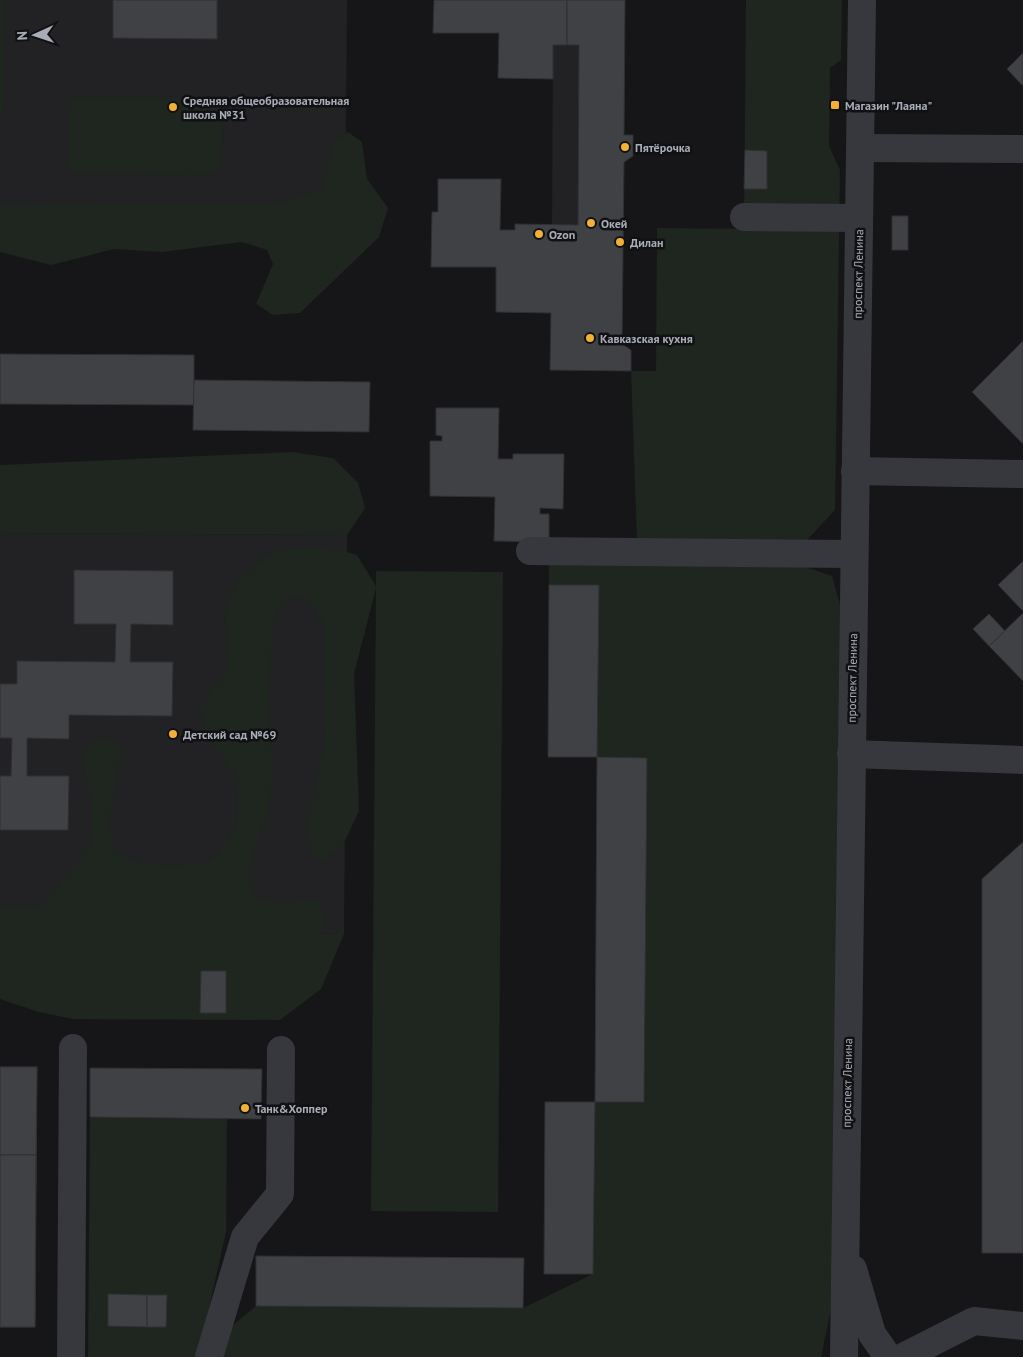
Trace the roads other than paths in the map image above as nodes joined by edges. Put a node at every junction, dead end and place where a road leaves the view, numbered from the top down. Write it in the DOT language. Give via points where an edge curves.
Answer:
graph roads {
  1 [pos="862,0"];
  2 [pos="860,148"];
  3 [pos="1023,149"];
  4 [pos="744,217"];
  5 [pos="859,218"];
  6 [pos="855,471"];
  7 [pos="1023,474"];
  8 [pos="530,551"];
  9 [pos="854,554"];
  10 [pos="852,754"];
  11 [pos="1023,760"];
  12 [pos="73,1048"];
  13 [pos="281,1050"];
  14 [pos="845,1243"];
  15 [pos="1023,1326"];
  16 [pos="71,1357"];
  17 [pos="209,1357"];
  18 [pos="844,1357"];
  19 [pos="888,1357"];
  20 [pos="902,1357"];
  1 -- 2 [label="street, проспект Ленина"];
  2 -- 3 [label="street"];
  2 -- 5 [label="street, проспект Ленина"];
  4 -- 5 [label="street"];
  5 -- 6 [label="street, проспект Ленина"];
  6 -- 7 [label="street"];
  6 -- 9 [label="street, проспект Ленина"];
  8 -- 9 [label="street"];
  9 -- 10 [label="street, проспект Ленина"];
  10 -- 11 [label="street"];
  10 -- 14 [label="street, проспект Ленина"];
  12 -- 16 [label="street"];
  13 -- 17 [label="street" via="280,1194 245,1237"];
  14 -- 18 [label="street, проспект Ленина"];
  14 -- 19 [label="street" via="872,1334"];
  15 -- 20 [label="street" via="974,1321"];
}
